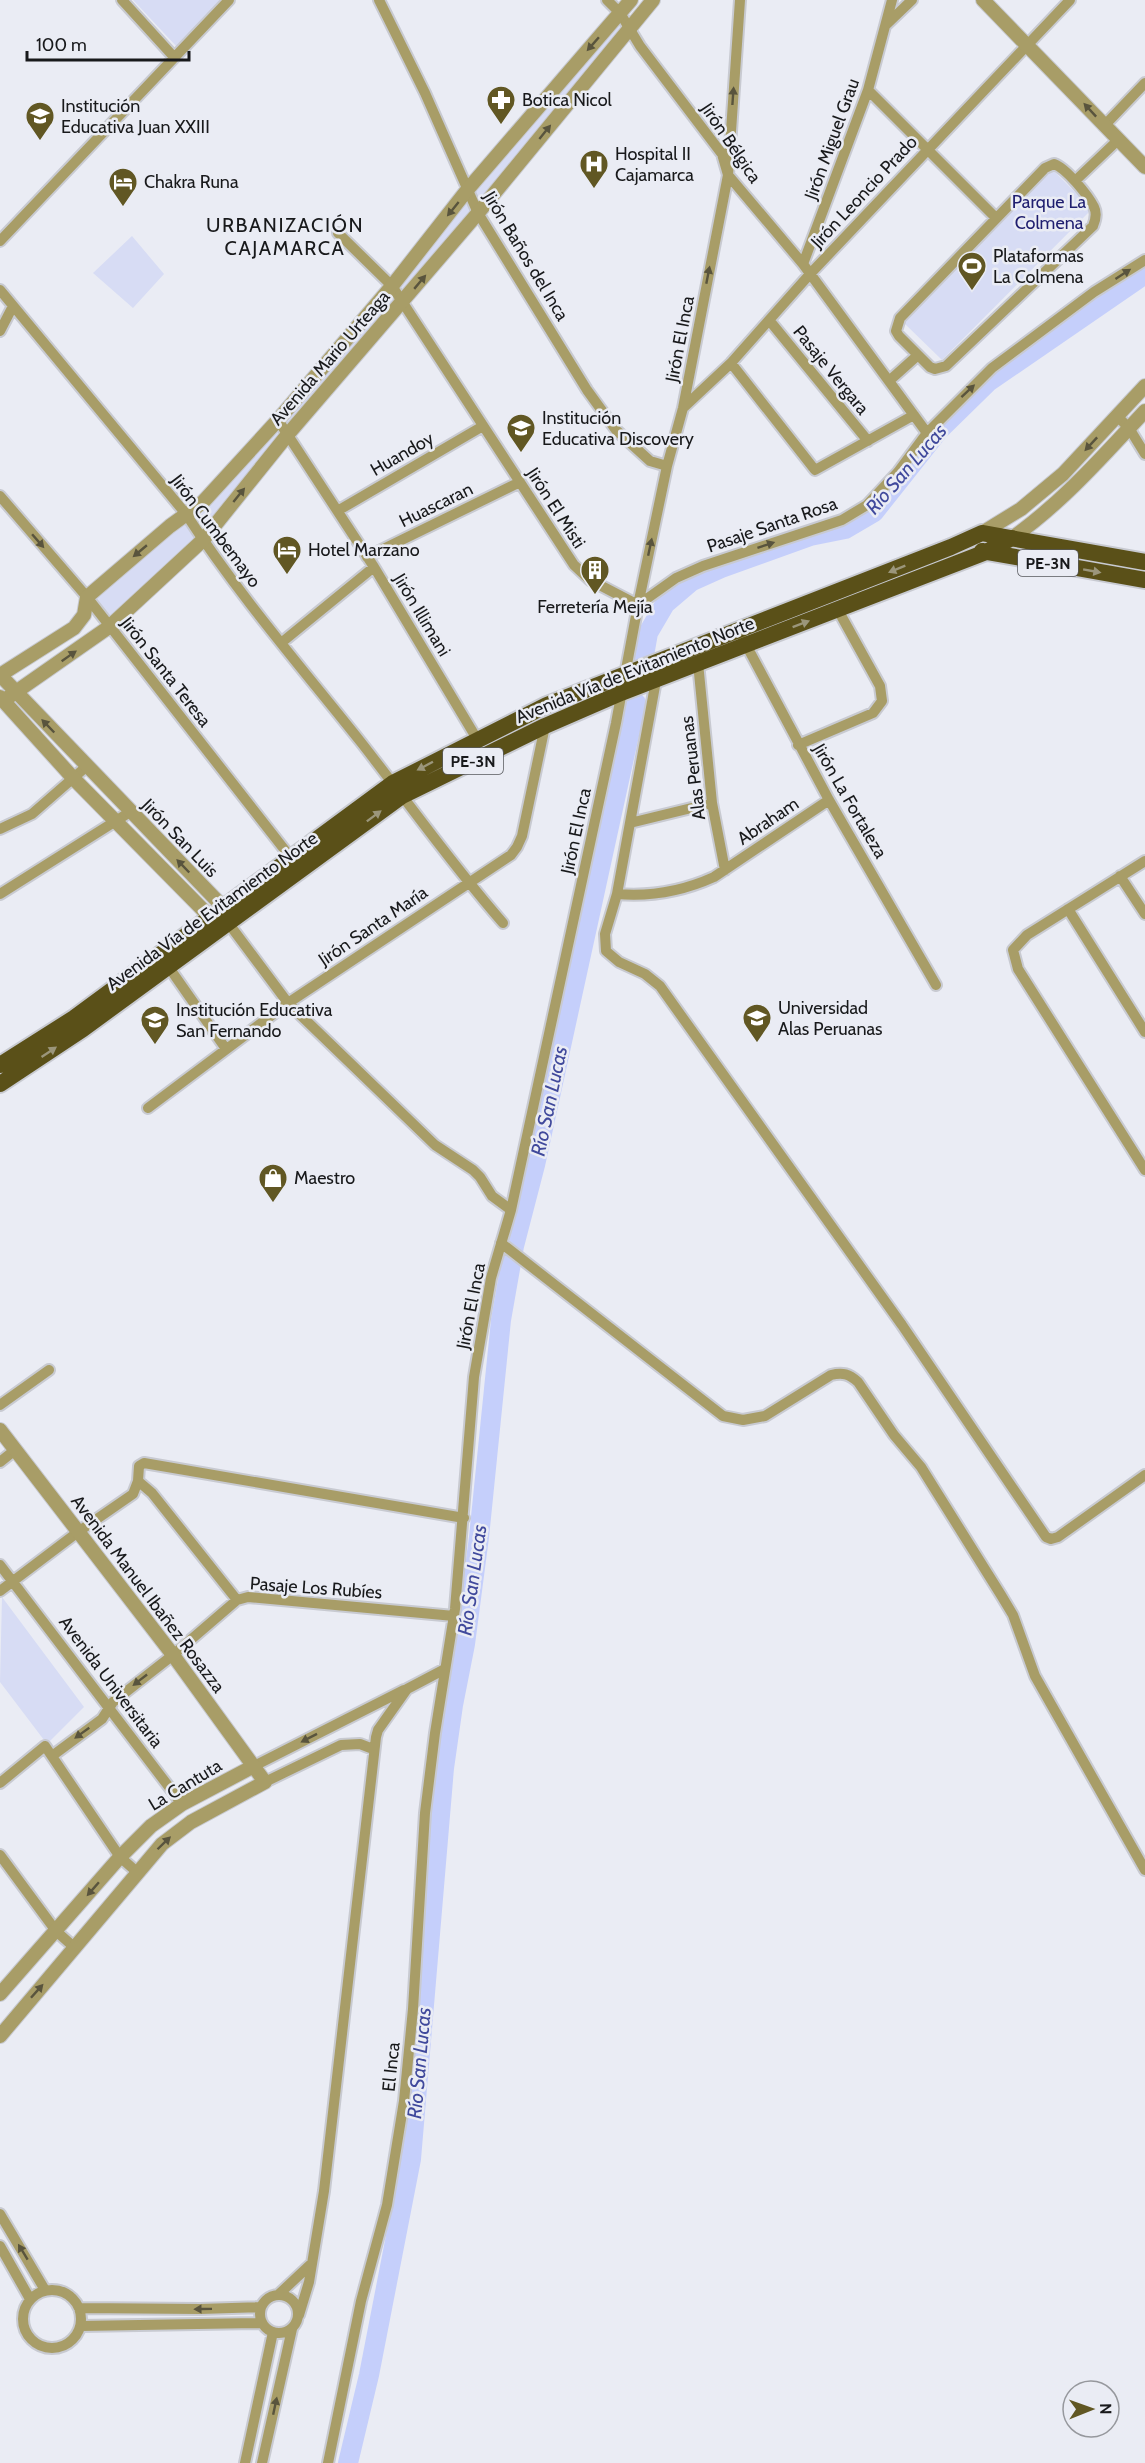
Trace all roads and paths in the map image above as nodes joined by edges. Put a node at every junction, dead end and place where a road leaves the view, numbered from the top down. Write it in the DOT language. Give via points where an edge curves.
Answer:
graph roads {
  1 [pos="122,0"];
  2 [pos="229,0"];
  3 [pos="379,0"];
  4 [pos="606,0"];
  5 [pos="631,0"];
  6 [pos="653,0"];
  7 [pos="740,0"];
  8 [pos="892,0"];
  9 [pos="912,0"];
  10 [pos="984,0"];
  11 [pos="1070,0"];
  12 [pos="620,13"];
  13 [pos="887,24"];
  14 [pos="630,29"];
  15 [pos="1028,44"];
  16 [pos="173,56"];
  17 [pos="563,80"];
  18 [pos="1145,83"];
  19 [pos="868,90"];
  20 [pos="576,94"];
  21 [pos="1104,126"];
  22 [pos="1118,140"];
  23 [pos="927,148"];
  24 [pos="1145,167"];
  25 [pos="728,175"];
  26 [pos="1075,182"];
  27 [pos="468,189"];
  28 [pos="478,213"];
  29 [pos="996,218"];
  30 [pos="338,233"];
  31 [pos="0,241"];
  32 [pos="1145,260"];
  33 [pos="803,264"];
  34 [pos="810,274"];
  35 [pos="392,285"];
  36 [pos="0,290"];
  37 [pos="403,302"];
  38 [pos="13,306"];
  39 [pos="769,320"];
  40 [pos="0,331"];
  41 [pos="918,355"];
  42 [pos="731,363"];
  43 [pos="889,381"];
  44 [pos="1145,386"];
  45 [pos="683,408"];
  46 [pos="1145,411"];
  47 [pos="914,415"];
  48 [pos="1117,416"];
  49 [pos="278,420"];
  50 [pos="483,426"];
  51 [pos="1129,428"];
  52 [pos="289,433"];
  53 [pos="927,433"];
  54 [pos="867,441"];
  55 [pos="1145,454"];
  56 [pos="667,466"];
  57 [pos="519,482"];
  58 [pos="0,496"];
  59 [pos="339,510"];
  60 [pos="186,514"];
  61 [pos="982,533"];
  62 [pos="1012,537"];
  63 [pos="203,540"];
  64 [pos="951,547"];
  65 [pos="986,552"];
  66 [pos="368,557"];
  67 [pos="1145,562"];
  68 [pos="374,567"];
  69 [pos="1145,580"];
  70 [pos="87,597"];
  71 [pos="638,604"];
  72 [pos="838,610"];
  73 [pos="109,627"];
  74 [pos="743,638"];
  75 [pos="281,643"];
  76 [pos="698,663"];
  77 [pos="655,670"];
  78 [pos="0,675"];
  79 [pos="627,682"];
  80 [pos="17,693"];
  81 [pos="1,701"];
  82 [pos="545,726"];
  83 [pos="477,739"];
  84 [pos="798,745"];
  85 [pos="87,766"];
  86 [pos="74,779"];
  87 [pos="397,790"];
  88 [pos="829,801"];
  89 [pos="712,803"];
  90 [pos="130,812"];
  91 [pos="116,821"];
  92 [pos="630,823"];
  93 [pos="0,829"];
  94 [pos="1145,861"];
  95 [pos="297,865"];
  96 [pos="725,870"];
  97 [pos="1120,876"];
  98 [pos="468,883"];
  99 [pos="0,894"];
  100 [pos="618,894"];
  101 [pos="1068,909"];
  102 [pos="1145,914"];
  103 [pos="221,917"];
  104 [pos="503,923"];
  105 [pos="168,966"];
  106 [pos="936,985"];
  107 [pos="288,1003"];
  108 [pos="79,1024"];
  109 [pos="1145,1032"];
  110 [pos="226,1048"];
  111 [pos="0,1065"];
  112 [pos="0,1084"];
  113 [pos="148,1108"];
  114 [pos="1145,1170"];
  115 [pos="511,1210"];
  116 [pos="503,1245"];
  117 [pos="49,1370"];
  118 [pos="0,1405"];
  119 [pos="0,1430"];
  120 [pos="15,1450"];
  121 [pos="0,1462"];
  122 [pos="1145,1475"];
  123 [pos="138,1481"];
  124 [pos="464,1518"];
  125 [pos="78,1532"];
  126 [pos="0,1565"];
  127 [pos="13,1580"];
  128 [pos="0,1591"];
  129 [pos="237,1600"];
  130 [pos="454,1616"];
  131 [pos="173,1655"];
  132 [pos="445,1669"];
  133 [pos="407,1689"];
  134 [pos="109,1707"];
  135 [pos="362,1712"];
  136 [pos="378,1730"];
  137 [pos="373,1749"];
  138 [pos="48,1751"];
  139 [pos="254,1766"];
  140 [pos="265,1782"];
  141 [pos="0,1783"];
  142 [pos="182,1804"];
  143 [pos="0,1855"];
  144 [pos="120,1857"];
  145 [pos="1145,1870"];
  146 [pos="138,1873"];
  147 [pos="56,1931"];
  148 [pos="75,1948"];
  149 [pos="0,1994"];
  150 [pos="0,2036"];
  151 [pos="0,2214"];
  152 [pos="0,2247"];
  153 [pos="310,2265"];
  154 [pos="45,2290"];
  155 [pos="278,2295"];
  156 [pos="30,2299"];
  157 [pos="261,2307"];
  158 [pos="79,2308"];
  159 [pos="299,2315"];
  160 [pos="262,2324"];
  161 [pos="81,2326"];
  162 [pos="292,2329"];
  163 [pos="273,2332"];
  164 [pos="245,2463"];
  165 [pos="262,2463"];
  166 [pos="328,2463"];
  1 -- 16 [label="street"];
  2 -- 16 [label="street"];
  3 -- 27 [label="street, Jirón Baños del Inca"];
  4 -- 12 [label="street, Jirón Bélgica"];
  5 -- 12 [label="street, Avenida Mario Urteaga"];
  6 -- 14 [label="street, Avenida Mario Urteaga"];
  25 -- 7 [label="street, Jirón El Inca, one-way"];
  8 -- 13 [label="street, Jirón Miguel Grau"];
  9 -- 13 [label="street"];
  10 -- 15 [label="street"];
  11 -- 15 [label="street, Jirón Leoncio Prado"];
  12 -- 14 [label="street, Jirón Bélgica"];
  12 -- 17 [label="street, Avenida Mario Urteaga, one-way"];
  13 -- 19 [label="street, Jirón Miguel Grau"];
  14 -- 20 [label="street, Avenida Mario Urteaga"];
  14 -- 25 [label="street, Jirón Bélgica" via="722,154"];
  21 -- 15 [label="street, one-way"];
  15 -- 23 [label="street, Jirón Leoncio Prado"];
  16 -- 31 [label="street"];
  17 -- 20 [label="street"];
  17 -- 27 [label="street, Avenida Mario Urteaga"];
  18 -- 21 [label="street"];
  19 -- 23 [label="street"];
  19 -- 33 [label="street, Jirón Miguel Grau"];
  28 -- 20 [label="street, Avenida Mario Urteaga, one-way"];
  21 -- 22 [label="street"];
  22 -- 24 [label="street"];
  22 -- 26 [label="street"];
  23 -- 29 [label="street"];
  23 -- 34 [label="street, Jirón Leoncio Prado"];
  25 -- 33 [label="street, Jirón Bélgica"];
  45 -- 25 [label="street, Jirón El Inca, one-way"];
  26 -- 29 [label="street" via="1058,165 1050,165"];
  26 -- 41 [label="street" via="1094,206 1093,225 946,366 935,369"];
  27 -- 28 [label="street, Jirón Baños del Inca"];
  27 -- 35 [label="street, Avenida Mario Urteaga, one-way"];
  37 -- 28 [label="street, Avenida Mario Urteaga, one-way"];
  28 -- 56 [label="street, Jirón Baños del Inca" via="587,390 616,430 650,461"];
  29 -- 41 [label="street" via="900,318 897,331"];
  30 -- 35 [label="street, Jirón El Misti"];
  53 -- 32 [label="street, Pasaje Santa Rosa, one-way" via="992,368 1094,292"];
  33 -- 34 [label="street, Jirón Bélgica"];
  34 -- 39 [label="street, Jirón Leoncio Prado"];
  34 -- 43 [label="street, Jirón Bélgica"];
  35 -- 37 [label="street, Jirón El Misti"];
  35 -- 49 [label="street, Avenida Mario Urteaga"];
  36 -- 38 [label="street, Jirón Cumbemayo"];
  37 -- 50 [label="street, Jirón El Misti"];
  37 -- 52 [label="street, Avenida Mario Urteaga"];
  38 -- 40 [label="street"];
  38 -- 60 [label="street, Jirón Cumbemayo"];
  39 -- 42 [label="street, Jirón Leoncio Prado"];
  39 -- 54 [label="street, Pasaje Vergara"];
  41 -- 43 [label="street"];
  42 -- 45 [label="street, Jirón Leoncio Prado"];
  42 -- 54 [label="street" via="815,470"];
  43 -- 47 [label="street, Jirón Bélgica"];
  44 -- 48 [label="street"];
  45 -- 56 [label="street, Jirón El Inca"];
  46 -- 51 [label="street"];
  47 -- 53 [label="street, Jirón Bélgica"];
  47 -- 54 [label="street"];
  48 -- 51 [label="street"];
  48 -- 61 [label="street, one-way" via="1063,474 1021,509"];
  49 -- 52 [label="street, Jirón Illimani"];
  49 -- 60 [label="street, Avenida Mario Urteaga" via="203,502"];
  50 -- 57 [label="street, Jirón El Misti"];
  50 -- 59 [label="street, Huandoy"];
  51 -- 55 [label="street"];
  51 -- 62 [label="street" via="1051,509"];
  52 -- 59 [label="street, Jirón Illimani"];
  63 -- 52 [label="street, Avenida Mario Urteaga, one-way"];
  71 -- 53 [label="street, Pasaje Santa Rosa, one-way" via="676,578 703,566 842,520 867,505"];
  71 -- 56 [label="street, Jirón El Inca, one-way"];
  57 -- 66 [label="street, Huascaran"];
  57 -- 71 [label="street, Jirón El Misti" via="574,565 590,579"];
  58 -- 70 [label="street, Jirón Santa Teresa, one-way"];
  59 -- 66 [label="street, Jirón Illimani"];
  60 -- 63 [label="street, Jirón Cumbemayo"];
  60 -- 70 [label="street, Avenida Mario Urteaga, one-way"];
  61 -- 62 [label="highway, PE-3N"];
  61 -- 64 [label="highway, PE-3N"];
  62 -- 65 [label="highway, Avenida Vía de Evitamiento Norte / PE-3N"];
  62 -- 67 [label="highway, PE-3N"];
  63 -- 73 [label="street, Avenida Mario Urteaga"];
  63 -- 75 [label="street, Jirón Cumbemayo"];
  64 -- 65 [label="highway, PE-3N"];
  64 -- 74 [label="highway, Avenida Vía de Evitamiento Norte / PE-3N, one-way"];
  65 -- 69 [label="highway, PE-3N, one-way"];
  65 -- 72 [label="highway, Avenida Vía de Evitamiento Norte / PE-3N"];
  66 -- 68 [label="street, Jirón Illimani"];
  68 -- 75 [label="street"];
  68 -- 83 [label="street, Jirón Illimani"];
  70 -- 73 [label="street, Jirón Santa Teresa"];
  70 -- 78 [label="street, Avenida Mario Urteaga" via="84,615 74,628"];
  71 -- 79 [label="street, Jirón El Inca"];
  74 -- 72 [label="highway, Avenida Vía de Evitamiento Norte / PE-3N, one-way"];
  72 -- 84 [label="street" via="880,686 882,701 873,713"];
  80 -- 73 [label="street, Avenida Mario Urteaga, one-way"];
  73 -- 95 [label="street, Jirón Santa Teresa"];
  74 -- 76 [label="highway, Avenida Vía de Evitamiento Norte / PE-3N"];
  74 -- 77 [label="highway, Avenida Vía de Evitamiento Norte / PE-3N"];
  74 -- 84 [label="street, Jirón La Fortaleza"];
  75 -- 87 [label="street, Jirón Cumbemayo"];
  76 -- 77 [label="highway, Avenida Vía de Evitamiento Norte / PE-3N"];
  76 -- 89 [label="street, Alas Peruanas"];
  77 -- 79 [label="highway, Avenida Vía de Evitamiento Norte / PE-3N"];
  77 -- 92 [label="street"];
  78 -- 80 [label="street, Jirón San Luis"];
  79 -- 82 [label="highway, Avenida Vía de Evitamiento Norte / PE-3N"];
  79 -- 83 [label="highway, Avenida Vía de Evitamiento Norte / PE-3N" via="547,705"];
  79 -- 115 [label="street, Jirón El Inca"];
  80 -- 81 [label="street, Avenida Mario Urteaga"];
  85 -- 80 [label="street, Jirón San Luis, one-way"];
  81 -- 86 [label="street, Jirón San Luis"];
  82 -- 87 [label="highway, Avenida Vía de Evitamiento Norte / PE-3N"];
  82 -- 98 [label="street, Jirón Santa María" via="517,847"];
  83 -- 87 [label="highway, PE-3N, one-way"];
  84 -- 88 [label="street, Jirón La Fortaleza"];
  85 -- 86 [label="street"];
  85 -- 90 [label="street, Jirón San Luis"];
  86 -- 91 [label="street, Jirón San Luis"];
  86 -- 93 [label="street" via="32,814"];
  87 -- 95 [label="highway, PE-3N"];
  87 -- 98 [label="street, Jirón Cumbemayo"];
  88 -- 96 [label="street, Abraham"];
  88 -- 106 [label="street, Jirón La Fortaleza"];
  89 -- 92 [label="street"];
  89 -- 96 [label="street, Alas Peruanas"];
  90 -- 91 [label="street"];
  103 -- 90 [label="street, Jirón San Luis, one-way"];
  91 -- 99 [label="street"];
  91 -- 103 [label="street, Jirón San Luis"];
  92 -- 100 [label="street"];
  94 -- 97 [label="street"];
  95 -- 103 [label="highway, PE-3N"];
  96 -- 100 [label="street, Abraham" via="675,891 639,896"];
  97 -- 101 [label="street"];
  97 -- 102 [label="street"];
  98 -- 104 [label="street, Jirón Cumbemayo"];
  98 -- 107 [label="street, Jirón Santa María"];
  100 -- 122 [label="street" via="605,934 606,951 660,986 902,1325 1044,1535 1058,1537"];
  101 -- 109 [label="street"];
  101 -- 114 [label="street" via="1028,935 1013,950 1018,969"];
  103 -- 105 [label="highway, Avenida Vía de Evitamiento Norte / PE-3N"];
  103 -- 107 [label="street"];
  103 -- 108 [label="highway, PE-3N"];
  105 -- 108 [label="highway, Avenida Vía de Evitamiento Norte / PE-3N"];
  105 -- 110 [label="street"];
  107 -- 110 [label="street, Jirón Santa María"];
  107 -- 115 [label="street" via="435,1145 473,1170 492,1196"];
  108 -- 111 [label="highway, PE-3N"];
  112 -- 108 [label="highway, Avenida Vía de Evitamiento Norte / PE-3N, one-way"];
  110 -- 113 [label="street, Jirón Santa María"];
  115 -- 116 [label="street, Jirón El Inca"];
  116 -- 124 [label="street, Jirón El Inca" via="491,1278 474,1377"];
  116 -- 145 [label="street" via="723,1416 744,1420 765,1416 831,1375 851,1375 921,1467 1013,1615 1035,1676"];
  117 -- 118 [label="street"];
  119 -- 120 [label="street, Avenida Manuel Ibañez Rosazza"];
  120 -- 121 [label="street"];
  120 -- 125 [label="street, Avenida Manuel Ibañez Rosazza"];
  123 -- 124 [label="street" via="140,1466 154,1463"];
  123 -- 125 [label="street" via="133,1494"];
  123 -- 129 [label="street" via="152,1493"];
  124 -- 130 [label="street, Jirón El Inca"];
  125 -- 127 [label="street"];
  125 -- 131 [label="street, Avenida Manuel Ibañez Rosazza"];
  126 -- 127 [label="street, Avenida Universitaria"];
  127 -- 128 [label="street"];
  127 -- 134 [label="street, Avenida Universitaria"];
  129 -- 130 [label="street, Pasaje Los Rubíes" via="248,1597"];
  129 -- 131 [label="street, Pasaje Los Rubíes"];
  130 -- 132 [label="street, Jirón El Inca"];
  131 -- 134 [label="street, Pasaje Los Rubíes, one-way"];
  131 -- 139 [label="street, Avenida Manuel Ibañez Rosazza"];
  132 -- 133 [label="street, La Cantuta"];
  132 -- 166 [label="street, El Inca" via="425,1813 414,2009 404,2101 387,2205 361,2301"];
  133 -- 135 [label="street, La Cantuta"];
  133 -- 136 [label="street"];
  134 -- 138 [label="street, Pasaje Los Rubíes, one-way" via="102,1719"];
  134 -- 142 [label="street, Avenida Universitaria"];
  135 -- 136 [label="street" via="371,1717"];
  135 -- 139 [label="street, La Cantuta, one-way"];
  136 -- 137 [label="street"];
  137 -- 140 [label="street, La Cantuta" via="360,1744 341,1745"];
  137 -- 153 [label="street" via="324,2191"];
  138 -- 141 [label="street, Pasaje Los Rubíes"];
  138 -- 144 [label="street"];
  139 -- 140 [label="street, Avenida Manuel Ibañez Rosazza"];
  139 -- 142 [label="street, La Cantuta"];
  146 -- 140 [label="street, La Cantuta, one-way" via="175,1833"];
  142 -- 144 [label="street, La Cantuta" via="151,1826"];
  143 -- 147 [label="street"];
  144 -- 146 [label="street"];
  144 -- 147 [label="street, La Cantuta, one-way"];
  146 -- 148 [label="street, La Cantuta"];
  147 -- 148 [label="street"];
  147 -- 149 [label="street, La Cantuta"];
  150 -- 148 [label="street, La Cantuta, one-way"];
  154 -- 151 [label="street, one-way"];
  152 -- 156 [label="street"];
  153 -- 155 [label="street"];
  153 -- 159 [label="street"];
  154 -- 156 [label="street"];
  154 -- 158 [label="street" via="66,2293"];
  155 -- 157 [label="street"];
  155 -- 159 [label="street" via="293,2300"];
  156 -- 161 [label="street" via="23,2325 29,2338 40,2346 54,2348 67,2344"];
  157 -- 158 [label="street, one-way"];
  157 -- 160 [label="street"];
  158 -- 161 [label="street"];
  159 -- 162 [label="street"];
  160 -- 161 [label="street"];
  160 -- 163 [label="street"];
  162 -- 163 [label="street"];
  165 -- 162 [label="street, one-way"];
  163 -- 164 [label="street"];
}
